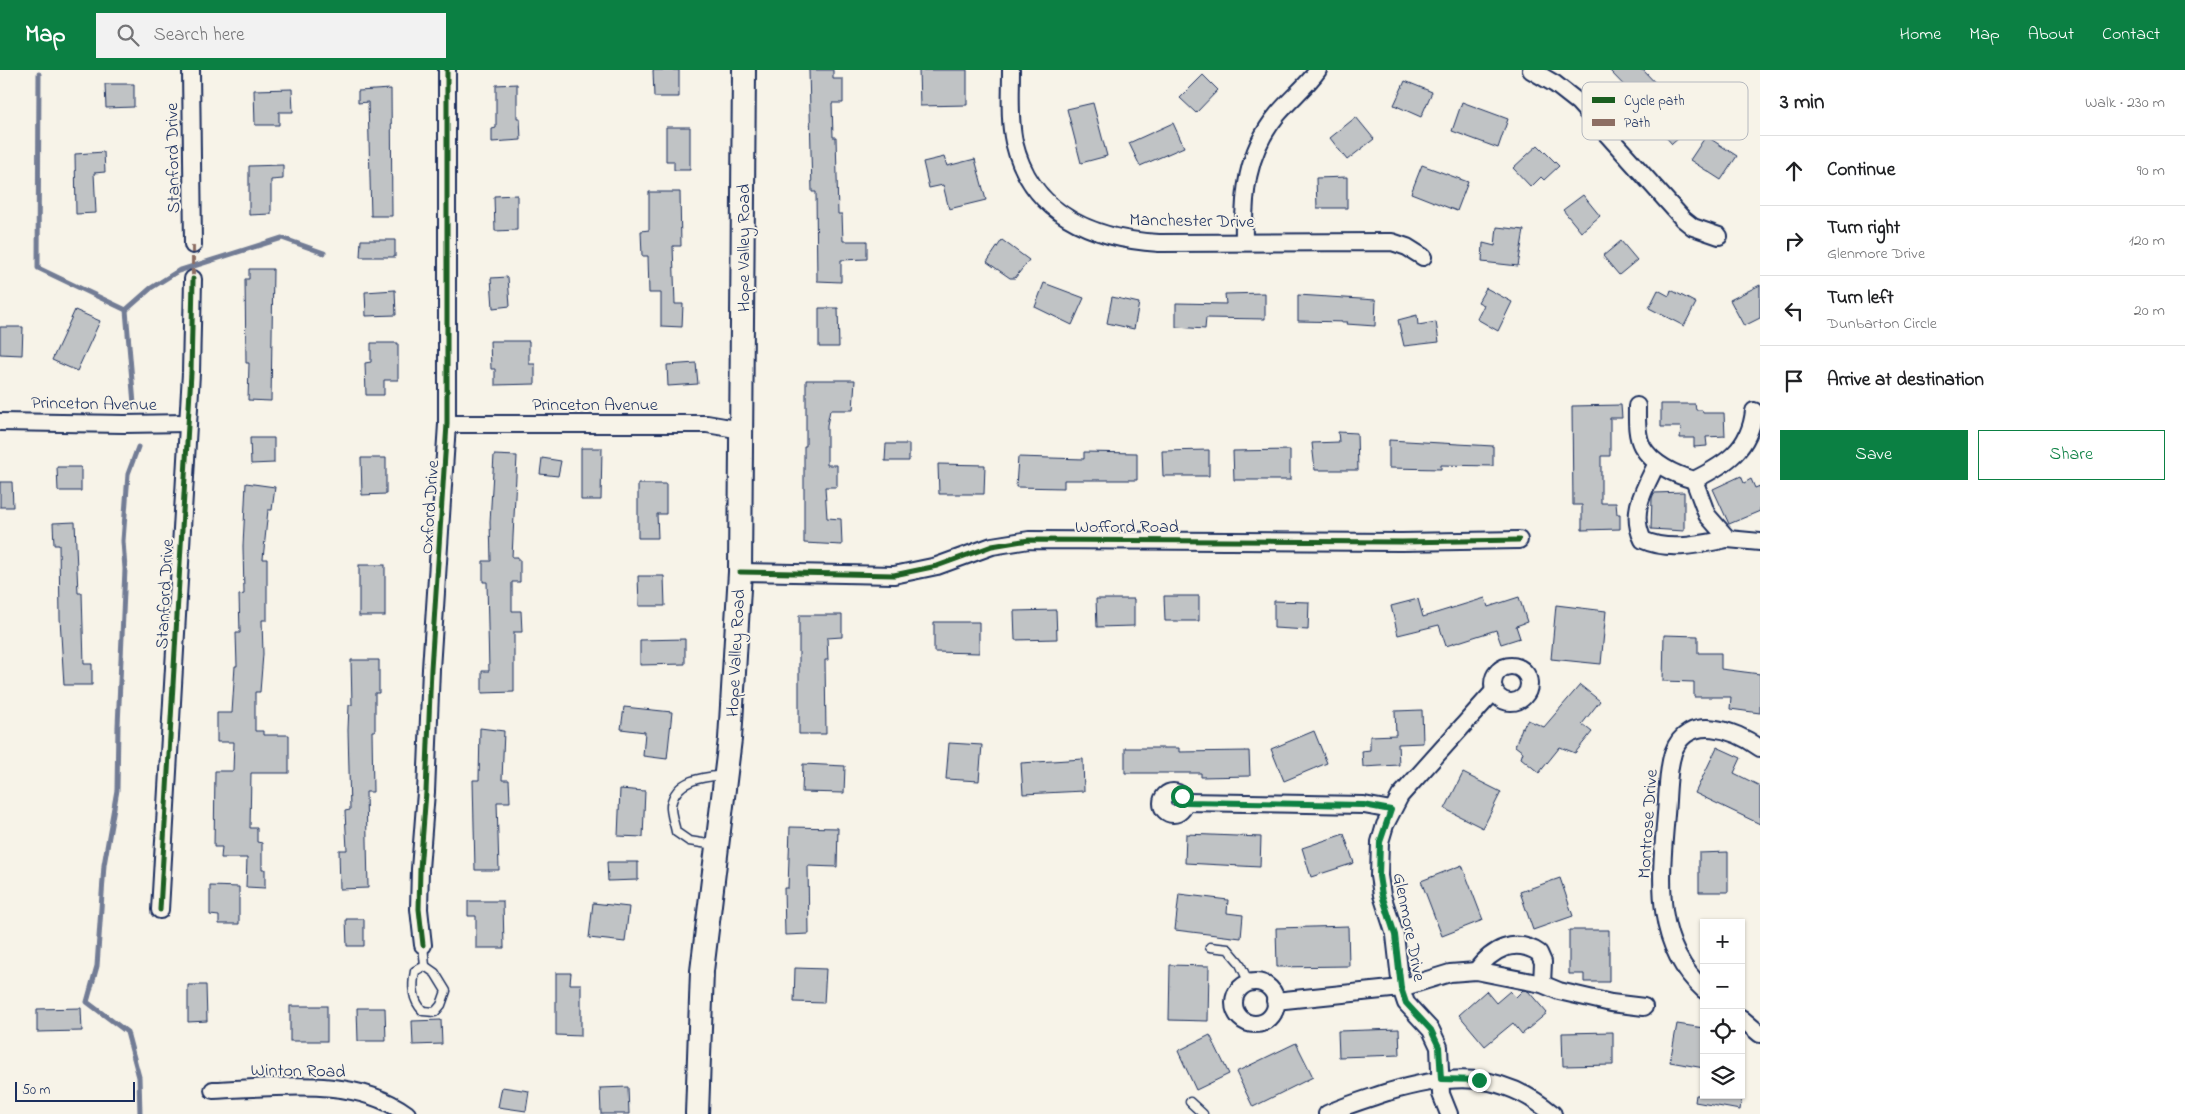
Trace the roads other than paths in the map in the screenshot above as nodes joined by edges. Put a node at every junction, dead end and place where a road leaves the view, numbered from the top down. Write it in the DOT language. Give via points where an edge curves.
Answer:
graph roads {
  1 [pos="191,70"];
  2 [pos="447,70"];
  3 [pos="744,70"];
  4 [pos="1011,70"];
  5 [pos="1318,70"];
  6 [pos="1531,70"];
  7 [pos="1582,106"];
  8 [pos="1612,140"];
  9 [pos="1719,236"];
  10 [pos="1244,242"];
  11 [pos="193,245"];
  12 [pos="1423,258"];
  13 [pos="193,279"];
  14 [pos="1637,406"];
  15 [pos="1754,411"];
  16 [pos="0,422"];
  17 [pos="188,423"];
  18 [pos="447,424"];
  19 [pos="742,430"];
  20 [pos="1657,463"];
  21 [pos="1694,480"];
  22 [pos="1728,539"];
  23 [pos="1519,540"];
  24 [pos="1760,542"];
  25 [pos="740,572"];
  26 [pos="1494,691"];
  27 [pos="1760,748"];
  28 [pos="726,775"];
  29 [pos="1185,802"];
  30 [pos="1391,810"];
  31 [pos="718,846"];
  32 [pos="160,910"];
  33 [pos="422,945"];
  34 [pos="1210,947"];
  35 [pos="425,966"];
  36 [pos="1476,971"];
  37 [pos="1249,983"];
  38 [pos="1542,984"];
  39 [pos="1700,985"];
  40 [pos="1401,988"];
  41 [pos="1275,1000"];
  42 [pos="1644,1007"];
  43 [pos="1745,1021"];
  44 [pos="1760,1034"];
  45 [pos="1441,1079"];
  46 [pos="213,1090"];
  47 [pos="1190,1102"];
  48 [pos="407,1114"];
  49 [pos="697,1114"];
  50 [pos="1203,1114"];
  51 [pos="1327,1114"];
  52 [pos="1449,1114"];
  53 [pos="1553,1114"];
  1 -- 11 [label="street, Stanford Drive"];
  2 -- 18 [label="street, Oxford Drive"];
  3 -- 19 [label="main road, Hope Valley Road"];
  4 -- 10 [label="street, Manchester Drive" via="1010,109 1014,143 1038,191 1076,224 1128,241"];
  5 -- 10 [label="street" via="1277,115 1253,154 1246,182"];
  6 -- 7 [label="street"];
  8 -- 9 [label="street" via="1683,219 1693,227"];
  10 -- 12 [label="street, Manchester Drive" via="1392,242"];
  13 -- 17 [label="street, Stanford Drive"];
  14 -- 20 [label="street" via="1642,446"];
  15 -- 21 [label="street" via="1753,427 1746,442 1718,466"];
  16 -- 17 [label="street, Princeton Avenue"];
  17 -- 32 [label="street, Stanford Drive"];
  18 -- 19 [label="street, Princeton Avenue" via="707,424"];
  18 -- 33 [label="street, Oxford Drive" via="420,869"];
  19 -- 25 [label="main road, Hope Valley Road"];
  20 -- 21 [label="street"];
  20 -- 22 [label="street" via="1636,511 1643,540 1672,546"];
  21 -- 22 [label="street" via="1707,515"];
  22 -- 24 [label="street"];
  23 -- 25 [label="street, Wofford Road" via="1029,540 992,546 937,566 894,575"];
  25 -- 28 [label="main road, Hope Valley Road"];
  26 -- 30 [label="street, Glenmore Drive"];
  27 -- 39 [label="street, Montrose Drive" via="1728,730 1702,728 1684,736 1673,753 1663,852 1662,911 1674,949"];
  28 -- 31 [label="main road, Hope Valley Road"];
  28 -- 31 [label="lane" via="698,777 681,786 671,806 676,832 690,842"];
  29 -- 30 [label="street" via="1364,805"];
  30 -- 40 [label="street, Glenmore Drive" via="1380,842 1379,876 1395,935"];
  31 -- 49 [label="main road, Hope Valley Road" via="702,971"];
  33 -- 35 [label="lane"];
  34 -- 37 [label="lane" via="1228,949 1239,962"];
  35 -- 35 [label="lane" via="435,973 446,991 435,1012 424,1011 416,1003 412,983 415,971"];
  36 -- 38 [label="street"];
  36 -- 38 [label="street" via="1492,954 1521,945 1539,953 1543,962"];
  36 -- 40 [label="street" via="1441,976"];
  37 -- 41 [label="street" via="1263,984 1274,994"];
  37 -- 41 [label="street" via="1235,998 1236,1011 1244,1021 1257,1024 1269,1018"];
  38 -- 42 [label="street" via="1611,1004"];
  40 -- 41 [label="street"];
  40 -- 45 [label="street, Glenmore Drive" via="1406,1003 1431,1030 1439,1047"];
  43 -- 44 [label="street"];
  45 -- 51 [label="street" via="1362,1100"];
  45 -- 52 [label="street, Glenmore Drive" via="1441,1094"];
  45 -- 53 [label="street" via="1479,1080 1503,1087 1525,1095"];
  46 -- 48 [label="street, Winton Road" via="325,1087 350,1090 386,1100"];
  47 -- 50 [label="lane"];
}
